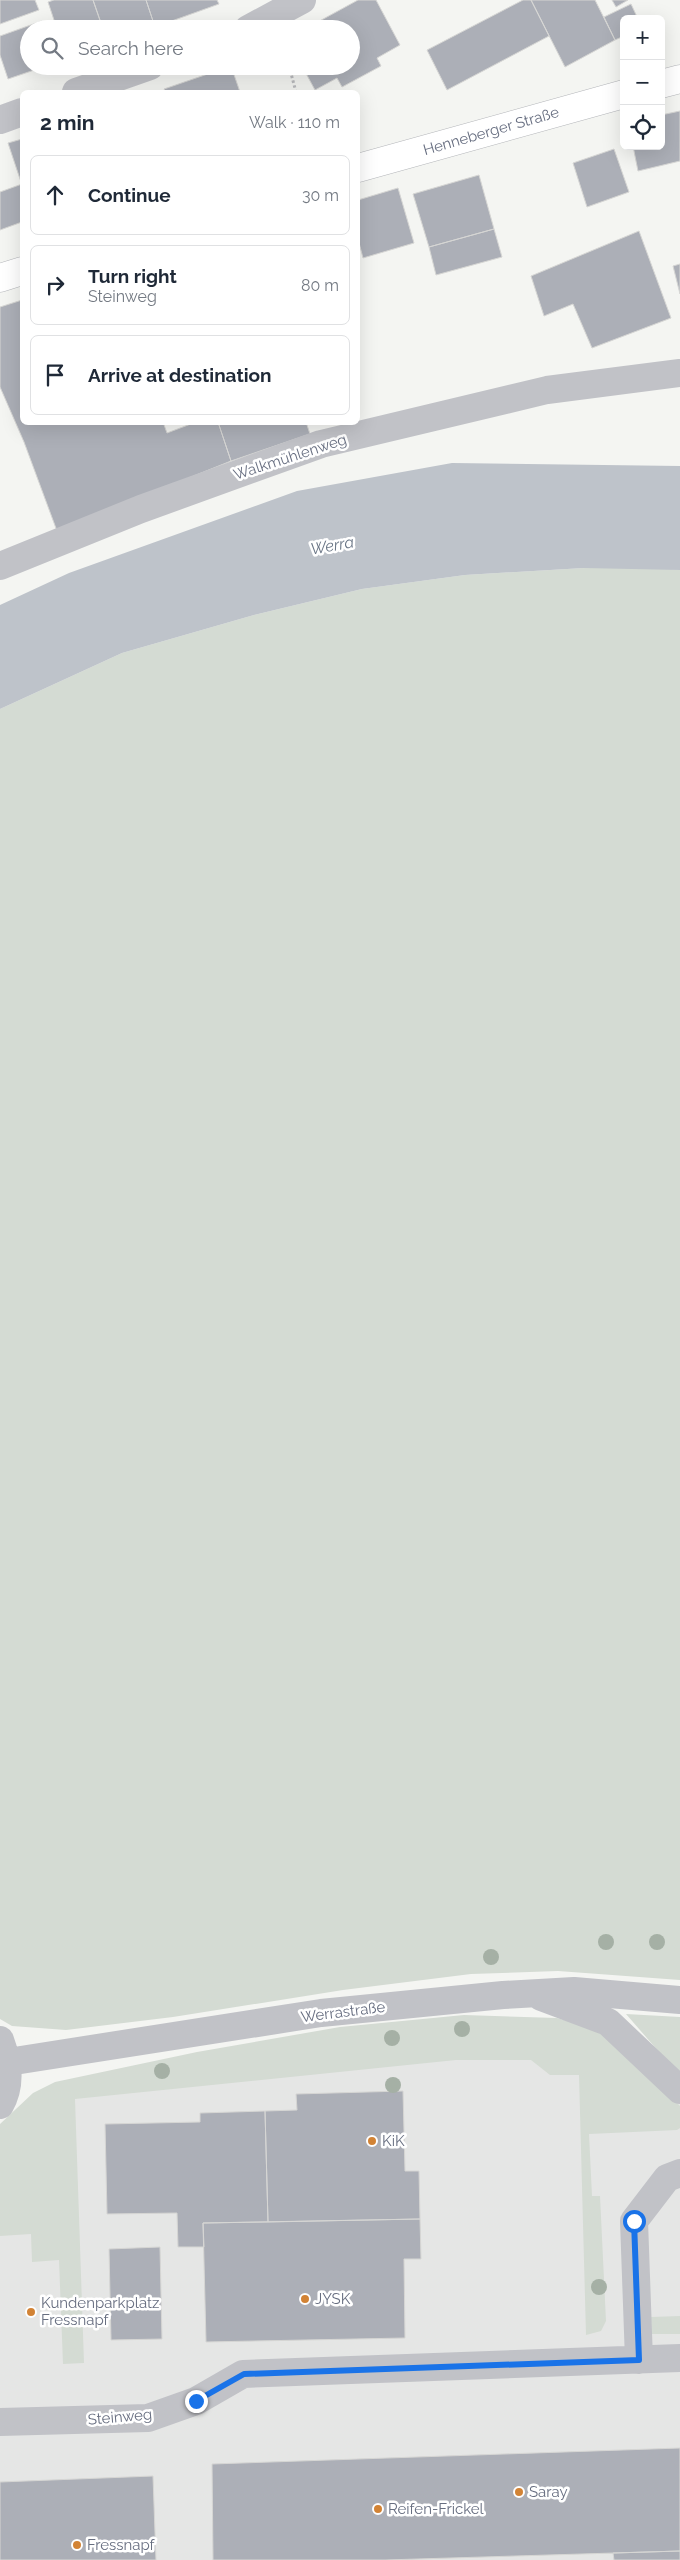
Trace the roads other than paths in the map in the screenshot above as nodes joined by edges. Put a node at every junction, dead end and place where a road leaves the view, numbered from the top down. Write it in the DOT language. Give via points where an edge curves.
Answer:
graph roads {
  1 [pos="295,2"];
  2 [pos="264,20"];
  3 [pos="124,75"];
  4 [pos="680,79"];
  5 [pos="665,83"];
  6 [pos="82,90"];
  7 [pos="620,95"];
  8 [pos="20,113"];
  9 [pos="0,120"];
  10 [pos="360,167"];
  11 [pos="20,272"];
  12 [pos="0,278"];
  13 [pos="680,373"];
  14 [pos="0,566"];
  15 [pos="532,1993"];
  16 [pos="680,2000"];
  17 [pos="4,2051"];
  18 [pos="680,2090"];
  19 [pos="0,2106"];
  20 [pos="680,2173"];
  21 [pos="680,2358"];
  22 [pos="639,2360"];
  23 [pos="0,2422"];
  1 -- 2 [label="street"];
  3 -- 6 [label="street"];
  4 -- 5 [label="main road"];
  7 -- 10 [label="main road, Henneberger Straße"];
  8 -- 9 [label="street"];
  11 -- 12 [label="main road"];
  13 -- 14 [label="street, Walkmühlenweg" via="547,390 321,444 141,509"];
  15 -- 16 [label="street, Werrastraße" via="574,1991"];
  15 -- 17 [label="street, Werrastraße" via="321,2013"];
  15 -- 18 [label="street" via="608,2022"];
  17 -- 19 [label="street" via="8,2081"];
  20 -- 22 [label="street" via="666,2178 634,2221"];
  21 -- 22 [label="street, Steinweg"];
  22 -- 23 [label="street, Steinweg" via="244,2374 196,2401 148,2418"];
}
